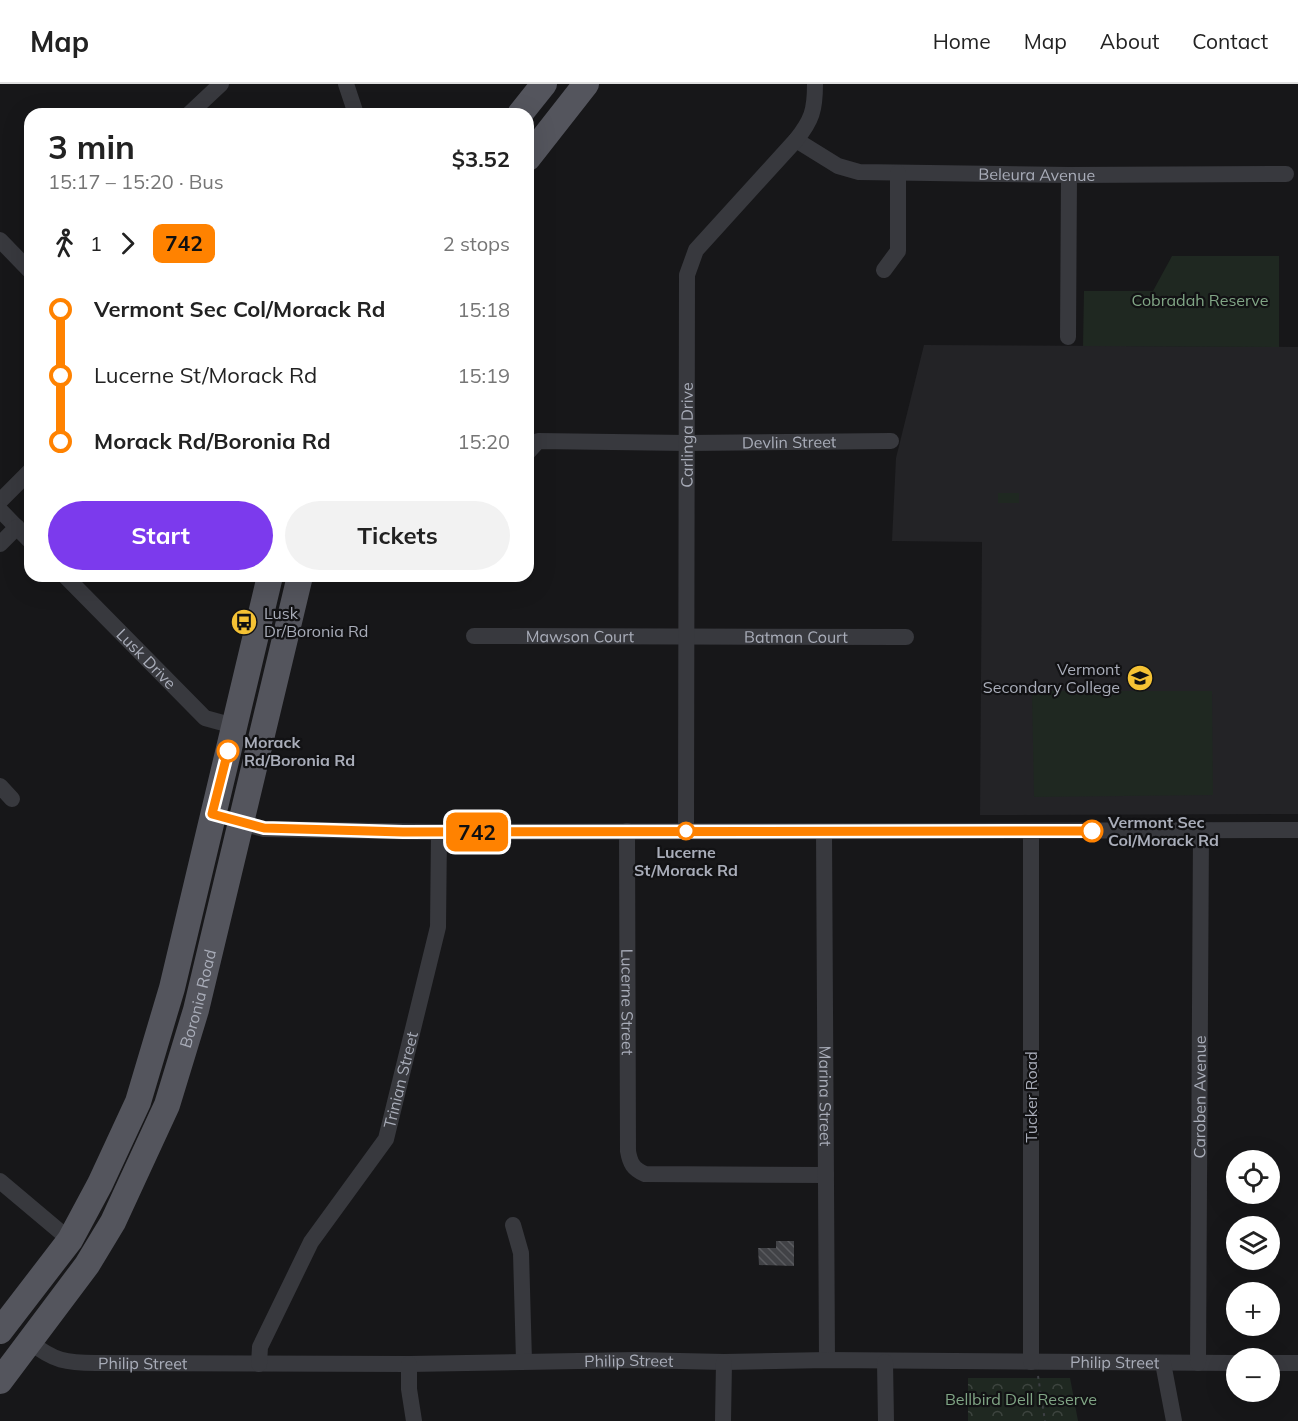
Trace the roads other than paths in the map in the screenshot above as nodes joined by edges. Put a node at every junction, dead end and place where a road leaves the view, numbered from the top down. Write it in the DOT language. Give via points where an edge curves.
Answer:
graph roads {
  1 [pos="221,84"];
  2 [pos="346,84"];
  3 [pos="544,84"];
  4 [pos="586,84"];
  5 [pos="815,84"];
  6 [pos="195,108"];
  7 [pos="354,108"];
  8 [pos="525,108"];
  9 [pos="796,140"];
  10 [pos="534,150"];
  11 [pos="898,173"];
  12 [pos="1286,174"];
  13 [pos="1069,175"];
  14 [pos="0,240"];
  15 [pos="24,265"];
  16 [pos="884,270"];
  17 [pos="1068,337"];
  18 [pos="891,441"];
  19 [pos="687,443"];
  20 [pos="534,445"];
  21 [pos="24,477"];
  22 [pos="0,501"];
  23 [pos="0,510"];
  24 [pos="17,527"];
  25 [pos="24,534"];
  26 [pos="0,544"];
  27 [pos="71,582"];
  28 [pos="269,582"];
  29 [pos="299,582"];
  30 [pos="474,636"];
  31 [pos="686,637"];
  32 [pos="906,637"];
  33 [pos="234,726"];
  34 [pos="263,732"];
  35 [pos="0,786"];
  36 [pos="12,799"];
  37 [pos="212,814"];
  38 [pos="241,823"];
  39 [pos="1298,830"];
  40 [pos="627,831"];
  41 [pos="686,831"];
  42 [pos="1201,831"];
  43 [pos="439,832"];
  44 [pos="824,832"];
  45 [pos="1031,832"];
  46 [pos="826,1175"];
  47 [pos="0,1181"];
  48 [pos="513,1225"];
  49 [pos="70,1240"];
  50 [pos="3,1327"];
  51 [pos="30,1342"];
  52 [pos="826,1360"];
  53 [pos="524,1361"];
  54 [pos="724,1362"];
  55 [pos="885,1362"];
  56 [pos="1034,1362"];
  57 [pos="1163,1363"];
  58 [pos="1198,1363"];
  59 [pos="1226,1363"];
  60 [pos="1280,1363"];
  61 [pos="1298,1363"];
  62 [pos="259,1364"];
  63 [pos="414,1364"];
  64 [pos="0,1381"];
  65 [pos="414,1418"];
  66 [pos="723,1421"];
  67 [pos="886,1421"];
  68 [pos="1174,1421"];
  1 -- 6 [label="street"];
  2 -- 7 [label="street"];
  3 -- 8 [label="main road"];
  4 -- 10 [label="main road"];
  5 -- 9 [label="street, Carlinga Drive" via="810,122"];
  9 -- 11 [label="street, Beleura Avenue" via="838,166 859,172"];
  9 -- 19 [label="street, Carlinga Drive" via="696,250 687,275"];
  11 -- 13 [label="street, Beleura Avenue"];
  11 -- 16 [label="street" via="898,251"];
  12 -- 13 [label="street, Beleura Avenue"];
  13 -- 17 [label="street"];
  14 -- 15 [label="street"];
  18 -- 19 [label="street, Devlin Street"];
  19 -- 20 [label="street, Devlin Street" via="538,441"];
  19 -- 31 [label="street, Carlinga Drive"];
  21 -- 22 [label="street"];
  23 -- 24 [label="street"];
  24 -- 25 [label="street"];
  24 -- 26 [label="street"];
  27 -- 33 [label="street, Lusk Drive" via="205,718"];
  28 -- 33 [label="main road, Boronia Road"];
  29 -- 34 [label="main road, Boronia Road"];
  30 -- 31 [label="street, Mawson Court"];
  31 -- 32 [label="street, Batman Court"];
  31 -- 41 [label="street, Carlinga Drive"];
  33 -- 34 [label="main road"];
  33 -- 37 [label="main road, Boronia Road"];
  34 -- 38 [label="main road, Boronia Road"];
  35 -- 36 [label="street"];
  37 -- 38 [label="main road"];
  37 -- 49 [label="main road, Boronia Road" via="172,988 138,1102"];
  38 -- 43 [label="street" via="264,828"];
  38 -- 51 [label="main road, Boronia Road" via="196,1010 166,1105 113,1222 87,1265"];
  39 -- 42 [label="street"];
  40 -- 41 [label="street"];
  40 -- 43 [label="street"];
  40 -- 46 [label="street, Lucerne Street" via="630,1163 645,1174"];
  41 -- 44 [label="street"];
  42 -- 45 [label="street"];
  42 -- 58 [label="street, Caroben Avenue"];
  43 -- 62 [label="street, Trinian Street" via="438,927 386,1139 310,1242 260,1347"];
  44 -- 45 [label="street"];
  44 -- 46 [label="street, Marina Street"];
  45 -- 56 [label="street, Tucker Road"];
  46 -- 52 [label="street, Marina Street"];
  47 -- 49 [label="street"];
  48 -- 53 [label="street" via="521,1253"];
  49 -- 50 [label="main road, Boronia Road"];
  50 -- 51 [label="main road"];
  51 -- 62 [label="street, Philip Street" via="66,1363"];
  51 -- 64 [label="main road, Boronia Road"];
  52 -- 54 [label="street, Philip Street"];
  52 -- 55 [label="street, Philip Street"];
  53 -- 54 [label="street, Philip Street"];
  53 -- 63 [label="street, Philip Street"];
  54 -- 66 [label="street"];
  55 -- 56 [label="street, Philip Street"];
  55 -- 67 [label="street"];
  56 -- 57 [label="street, Philip Street"];
  57 -- 58 [label="street, Philip Street"];
  57 -- 68 [label="street"];
  58 -- 59 [label="street, Philip Street"];
  60 -- 61 [label="street"];
  62 -- 63 [label="street, Philip Street"];
  63 -- 65 [label="street" via="409,1389"];
}
